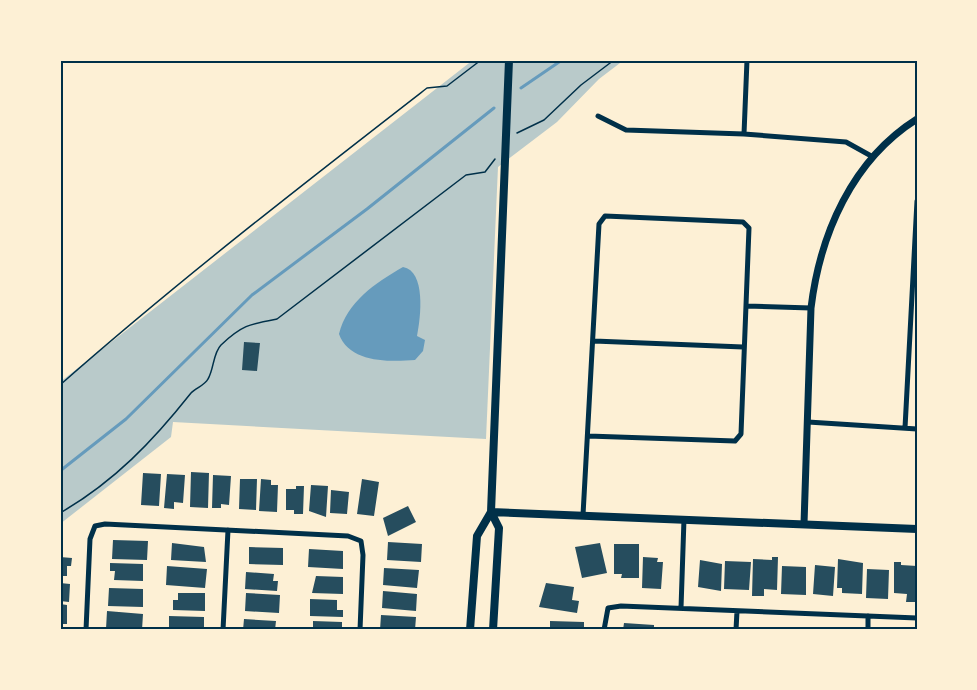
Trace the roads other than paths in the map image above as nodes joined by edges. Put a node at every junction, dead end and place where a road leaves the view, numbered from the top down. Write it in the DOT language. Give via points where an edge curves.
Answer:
graph roads {
  1 [pos="509,60"];
  2 [pos="747,60"];
  3 [pos="598,116"];
  4 [pos="917,119"];
  5 [pos="744,134"];
  6 [pos="873,158"];
  7 [pos="917,201"];
  8 [pos="746,306"];
  9 [pos="811,308"];
  10 [pos="594,341"];
  11 [pos="743,347"];
  12 [pos="808,422"];
  13 [pos="905,428"];
  14 [pos="917,429"];
  15 [pos="588,436"];
  16 [pos="491,512"];
  17 [pos="583,515"];
  18 [pos="684,519"];
  19 [pos="804,524"];
  20 [pos="917,529"];
  21 [pos="228,530"];
  22 [pos="681,608"];
  23 [pos="737,611"];
  24 [pos="868,616"];
  25 [pos="917,618"];
  26 [pos="86,630"];
  27 [pos="223,630"];
  28 [pos="360,630"];
  29 [pos="470,630"];
  30 [pos="493,630"];
  31 [pos="604,630"];
  32 [pos="736,630"];
  33 [pos="868,630"];
  1 -- 16 [label="main road"];
  2 -- 5 [label="street"];
  3 -- 5 [label="street" via="626,130"];
  4 -- 6 [label="street"];
  5 -- 6 [label="street" via="846,142"];
  6 -- 9 [label="street" via="851,183 830,229 815,273"];
  7 -- 13 [label="street"];
  8 -- 9 [label="street"];
  8 -- 10 [label="street" via="749,228 743,222 605,216 599,224"];
  8 -- 11 [label="street"];
  9 -- 12 [label="street"];
  10 -- 11 [label="street"];
  10 -- 15 [label="street"];
  11 -- 15 [label="street" via="741,434 735,441"];
  12 -- 13 [label="street"];
  12 -- 19 [label="street"];
  13 -- 14 [label="street"];
  15 -- 17 [label="street"];
  16 -- 17 [label="main road"];
  16 -- 29 [label="main road" via="477,536"];
  16 -- 30 [label="main road" via="500,528"];
  17 -- 18 [label="main road"];
  18 -- 19 [label="main road"];
  18 -- 22 [label="street"];
  19 -- 20 [label="main road"];
  21 -- 26 [label="street" via="95,526 90,539"];
  21 -- 27 [label="street"];
  21 -- 28 [label="street" via="348,536 361,541"];
  22 -- 23 [label="street"];
  22 -- 31 [label="street" via="608,608"];
  23 -- 24 [label="street"];
  23 -- 32 [label="street"];
  24 -- 25 [label="street"];
  24 -- 33 [label="street"];
}
